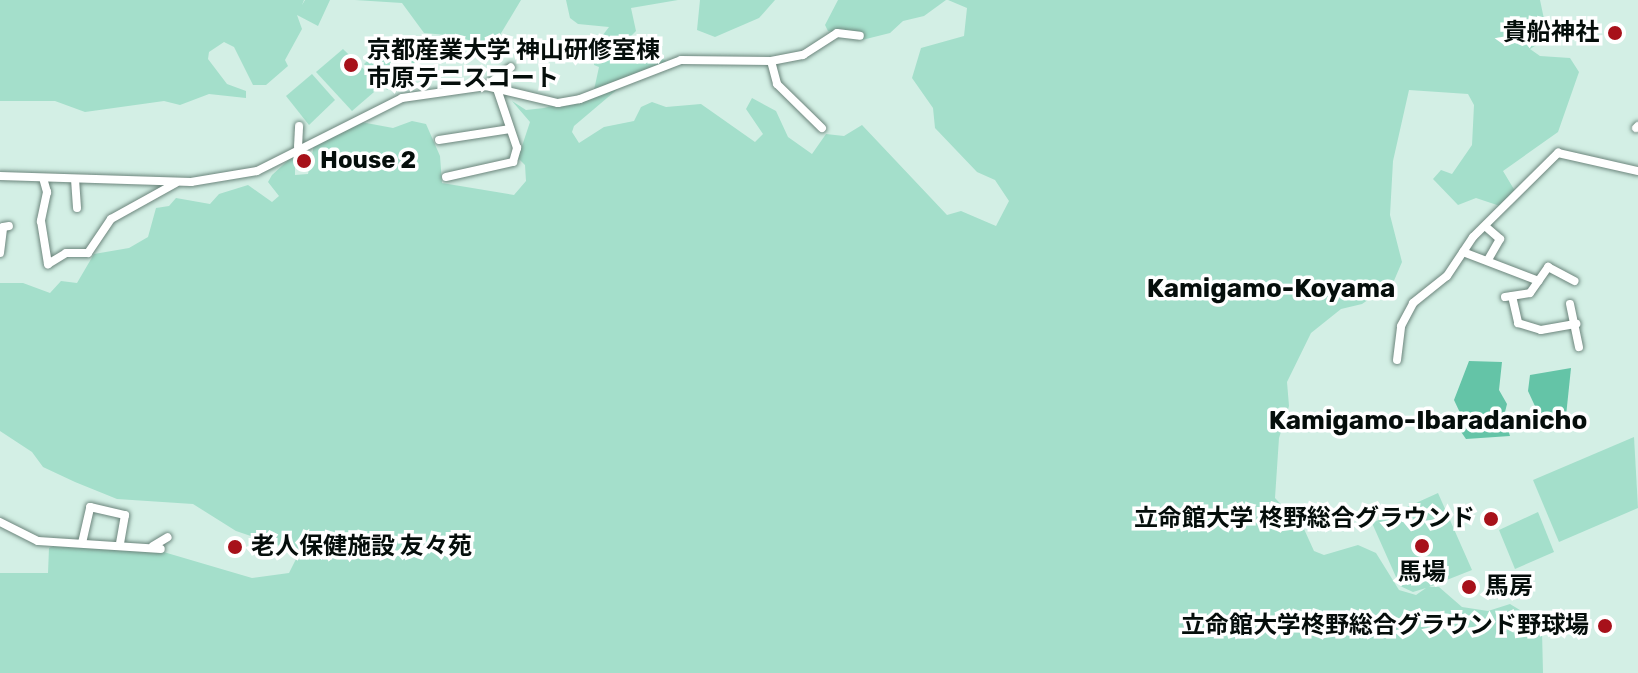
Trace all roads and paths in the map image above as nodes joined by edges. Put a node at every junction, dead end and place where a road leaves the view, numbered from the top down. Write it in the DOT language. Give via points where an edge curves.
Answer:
graph roads {
  1 [pos="860,36"];
  2 [pos="771,61"];
  3 [pos="511,67"];
  4 [pos="486,86"];
  5 [pos="497,89"];
  6 [pos="299,126"];
  7 [pos="822,128"];
  8 [pos="510,129"];
  9 [pos="439,140"];
  10 [pos="298,147"];
  11 [pos="1638,171"];
  12 [pos="0,176"];
  13 [pos="446,177"];
  14 [pos="43,178"];
  15 [pos="75,179"];
  16 [pos="184,181"];
  17 [pos="77,208"];
  18 [pos="9,226"];
  19 [pos="1485,226"];
  20 [pos="1463,252"];
  21 [pos="0,253"];
  22 [pos="1488,260"];
  23 [pos="1539,281"];
  24 [pos="1574,281"];
  25 [pos="1570,304"];
  26 [pos="1576,324"];
  27 [pos="1579,347"];
  28 [pos="1397,360"];
  29 [pos="0,522"];
  30 [pos="168,537"];
  31 [pos="82,543"];
  32 [pos="120,544"];
  1 -- 2 [label="street" via="837,33 803,55"];
  2 -- 5 [label="street" via="681,60 558,103"];
  2 -- 7 [label="street" via="777,84"];
  3 -- 4 [label="street"];
  4 -- 5 [label="street"];
  4 -- 10 [label="street" via="402,98"];
  5 -- 8 [label="street"];
  6 -- 10 [label="street"];
  8 -- 9 [label="street"];
  8 -- 13 [label="street" via="517,148 513,162"];
  10 -- 16 [label="street" via="270,168"];
  11 -- 19 [label="street" via="1558,153"];
  12 -- 14 [label="street"];
  14 -- 15 [label="street"];
  14 -- 16 [label="street" via="47,192 41,221 48,264 66,253 88,253 111,219"];
  15 -- 16 [label="street"];
  15 -- 17 [label="street"];
  18 -- 21 [label="street" via="3,227"];
  19 -- 20 [label="street"];
  19 -- 22 [label="street" via="1500,239"];
  20 -- 22 [label="street"];
  20 -- 28 [label="street" via="1447,276 1408,312"];
  22 -- 23 [label="street"];
  23 -- 24 [label="street" via="1548,267"];
  23 -- 26 [label="street" via="1530,293 1508,297 1518,323 1541,330"];
  25 -- 26 [label="street"];
  26 -- 27 [label="street"];
  29 -- 31 [label="street" via="38,541"];
  30 -- 32 [label="street" via="157,547"];
  31 -- 32 [label="street"];
  31 -- 32 [label="street" via="90,507 125,515"];
}
